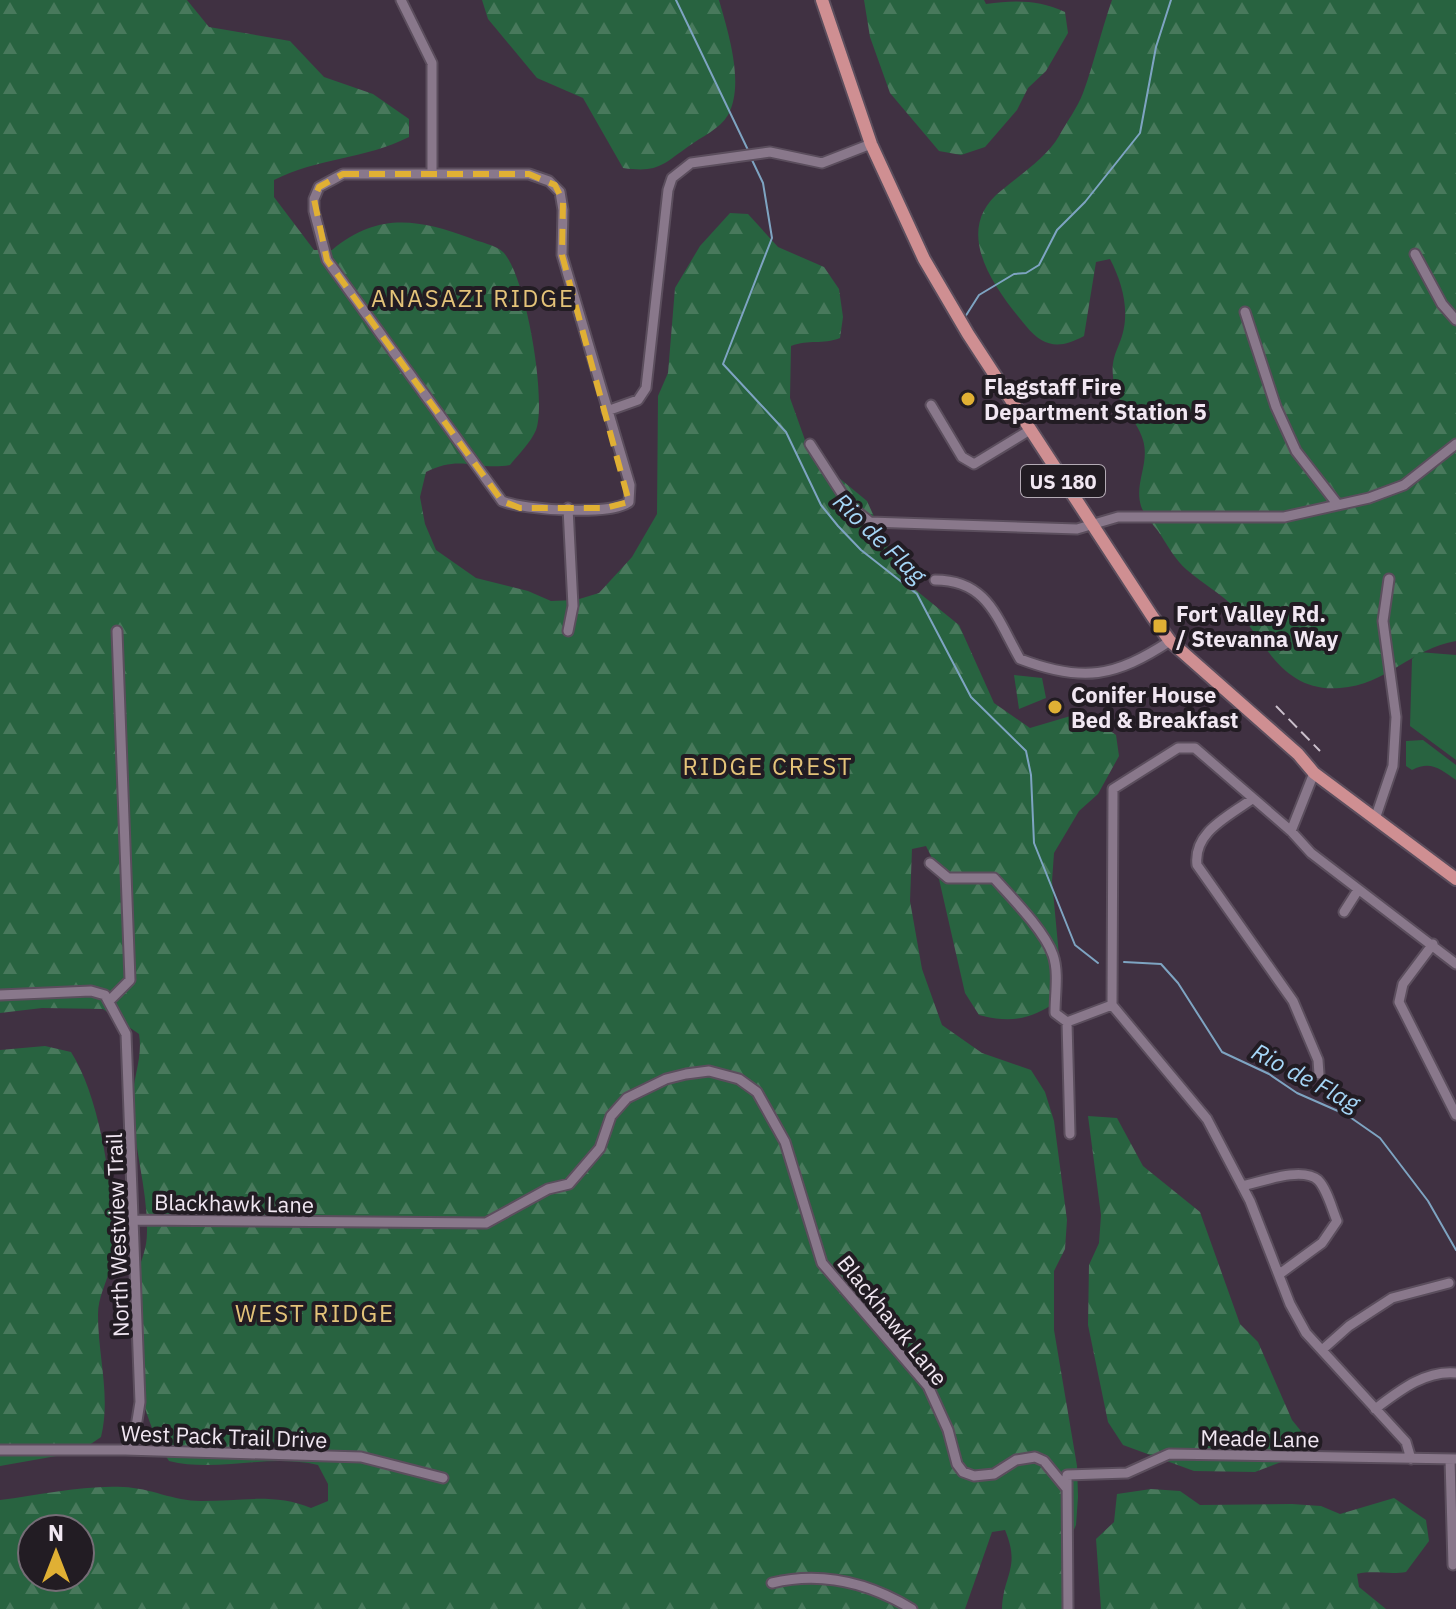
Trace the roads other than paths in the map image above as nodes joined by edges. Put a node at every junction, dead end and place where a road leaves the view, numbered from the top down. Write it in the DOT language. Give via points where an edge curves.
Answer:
graph roads {
  1 [pos="401,0"];
  2 [pos="825,1"];
  3 [pos="871,144"];
  4 [pos="432,173"];
  5 [pos="1415,254"];
  6 [pos="1245,312"];
  7 [pos="1456,320"];
  8 [pos="931,405"];
  9 [pos="607,411"];
  10 [pos="1030,430"];
  11 [pos="810,444"];
  12 [pos="1456,444"];
  13 [pos="1338,505"];
  14 [pos="568,508"];
  15 [pos="1093,527"];
  16 [pos="1389,579"];
  17 [pos="935,580"];
  18 [pos="117,631"];
  19 [pos="568,631"];
  20 [pos="1170,641"];
  21 [pos="1314,773"];
  22 [pos="1252,799"];
  23 [pos="1375,819"];
  24 [pos="1291,831"];
  25 [pos="930,863"];
  26 [pos="1456,879"];
  27 [pos="1358,890"];
  28 [pos="1344,912"];
  29 [pos="1433,944"];
  30 [pos="1456,964"];
  31 [pos="0,995"];
  32 [pos="109,1001"];
  33 [pos="1112,1005"];
  34 [pos="1067,1022"];
  35 [pos="1319,1074"];
  36 [pos="1456,1115"];
  37 [pos="1070,1134"];
  38 [pos="1242,1186"];
  39 [pos="135,1220"];
  40 [pos="1281,1273"];
  41 [pos="1449,1283"];
  42 [pos="1322,1350"];
  43 [pos="1456,1373"];
  44 [pos="1375,1409"];
  45 [pos="0,1450"];
  46 [pos="125,1450"];
  47 [pos="1411,1459"];
  48 [pos="1453,1459"];
  49 [pos="443,1478"];
  50 [pos="1067,1489"];
  51 [pos="1453,1565"];
  52 [pos="772,1583"];
  53 [pos="912,1609"];
  54 [pos="1068,1609"];
  1 -- 4 [label="street" via="432,63"];
  2 -- 3 [label="main road, US 180"];
  3 -- 9 [label="street" via="822,163 770,152 691,163 672,178 646,388 638,400"];
  3 -- 10 [label="main road, US 180" via="924,259"];
  4 -- 9 [label="street" via="540,175 555,185 563,201 562,255"];
  4 -- 14 [label="street" via="343,174 329,179 314,199 323,252 502,501 520,508"];
  5 -- 7 [label="street"];
  6 -- 13 [label="street" via="1296,451"];
  8 -- 10 [label="street" via="962,457 974,464"];
  9 -- 14 [label="street" via="630,485 629,502 622,507"];
  10 -- 15 [label="main road, US 180"];
  11 -- 15 [label="street" via="850,506 870,522"];
  12 -- 13 [label="street" via="1404,485"];
  13 -- 15 [label="street" via="1284,517 1118,517"];
  14 -- 19 [label="street" via="573,606"];
  15 -- 20 [label="main road, US 180"];
  16 -- 23 [label="street" via="1383,621 1396,717 1393,766"];
  17 -- 20 [label="street" via="955,580 985,597 1020,659 1056,673 1132,666"];
  18 -- 32 [label="street" via="130,980"];
  20 -- 21 [label="main road, US 180"];
  21 -- 23 [label="main road, US 180"];
  21 -- 24 [label="street"];
  22 -- 24 [label="street"];
  22 -- 33 [label="street" via="1195,748 1178,748 1113,789"];
  22 -- 35 [label="street" via="1203,836 1195,853 1197,865 1293,1001"];
  23 -- 26 [label="main road, US 180"];
  24 -- 27 [label="street"];
  25 -- 34 [label="street" via="948,878 994,878 1004,889 1053,956 1055,1013"];
  27 -- 28 [label="street"];
  27 -- 29 [label="street"];
  29 -- 30 [label="street"];
  29 -- 36 [label="street" via="1403,984 1399,1002"];
  31 -- 32 [label="street" via="91,991"];
  32 -- 39 [label="street, North Westview Trail" via="126,1034"];
  33 -- 34 [label="street"];
  33 -- 38 [label="street" via="1207,1119"];
  34 -- 37 [label="street"];
  38 -- 40 [label="street"];
  38 -- 40 [label="street" via="1306,1174 1318,1181 1337,1221 1322,1243"];
  39 -- 46 [label="street, North Westview Trail" via="140,1402"];
  39 -- 50 [label="street, Blackhawk Lane" via="486,1223 548,1189 569,1184 600,1148 611,1116 627,1098 686,1074 709,1071 739,1079 757,1092 785,1142 822,1263 928,1386 963,1472 994,1474 1016,1460 1035,1457"];
  40 -- 42 [label="street" via="1306,1333"];
  41 -- 42 [label="street" via="1392,1298"];
  42 -- 44 [label="street"];
  43 -- 44 [label="street" via="1420,1379"];
  44 -- 47 [label="street" via="1406,1442"];
  45 -- 46 [label="street, West Pack Trail Drive"];
  46 -- 49 [label="street, West Pack Trail Drive" via="373,1458"];
  47 -- 48 [label="street, Meade Lane"];
  47 -- 50 [label="street, Meade Lane" via="1169,1454 1127,1473 1067,1475"];
  48 -- 51 [label="street"];
  50 -- 54 [label="street"];
  52 -- 53 [label="street" via="822,1578 850,1582"];
}
